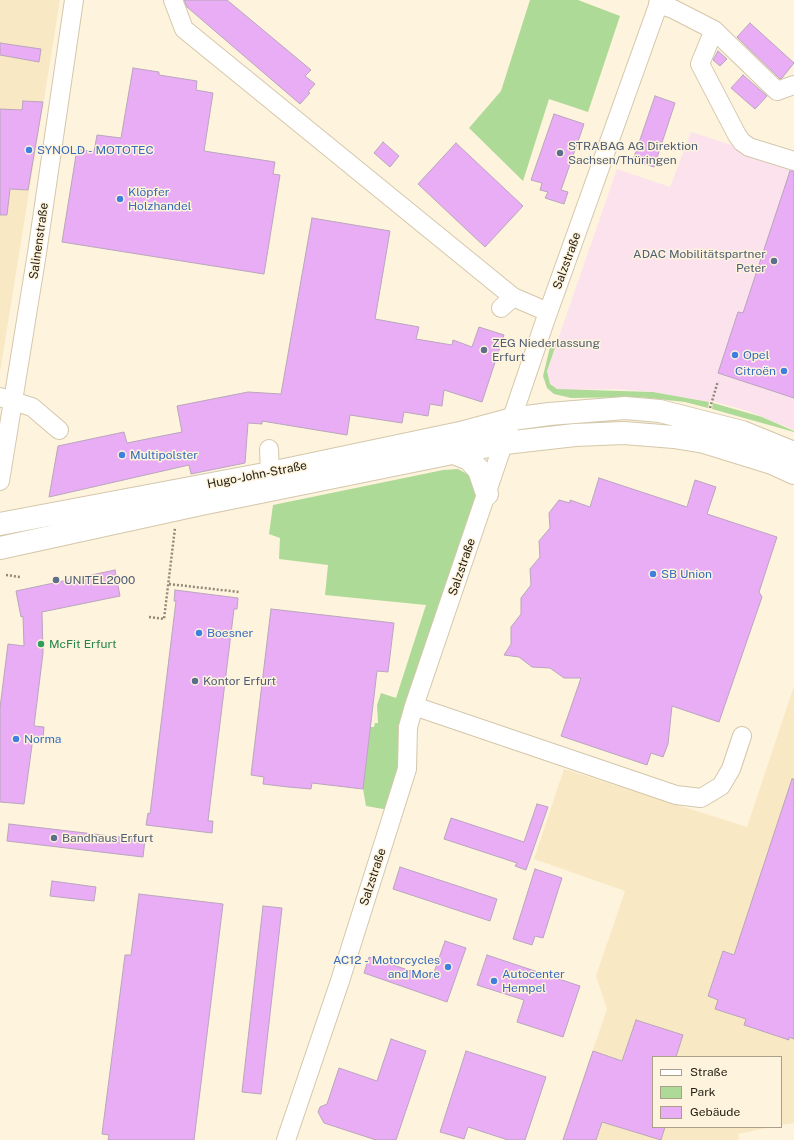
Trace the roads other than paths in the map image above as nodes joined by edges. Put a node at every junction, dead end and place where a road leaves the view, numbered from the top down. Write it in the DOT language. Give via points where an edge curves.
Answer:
graph roads {
  1 [pos="74,0"];
  2 [pos="172,0"];
  3 [pos="659,2"];
  4 [pos="714,30"];
  5 [pos="794,85"];
  6 [pos="794,161"];
  7 [pos="548,312"];
  8 [pos="7,399"];
  9 [pos="512,419"];
  10 [pos="59,430"];
  11 [pos="505,443"];
  12 [pos="270,449"];
  13 [pos="454,453"];
  14 [pos="794,453"];
  15 [pos="794,473"];
  16 [pos="270,474"];
  17 [pos="0,482"];
  18 [pos="487,494"];
  19 [pos="0,524"];
  20 [pos="0,548"];
  21 [pos="414,706"];
  22 [pos="742,736"];
  23 [pos="286,1140"];
  1 -- 8 [label="street, Salinenstraße" via="37,253"];
  2 -- 7 [label="street" via="184,29 476,267 507,302"];
  3 -- 4 [label="street"];
  3 -- 7 [label="street, Salzstraße"];
  4 -- 5 [label="street" via="777,91"];
  4 -- 6 [label="street" via="700,64 737,135 749,147"];
  7 -- 9 [label="street, Salzstraße"];
  8 -- 10 [label="street" via="32,407"];
  8 -- 17 [label="street, Salinenstraße"];
  9 -- 11 [label="street, Salzstraße"];
  9 -- 14 [label="main road, Hugo-John-Straße" via="625,408 660,411 742,432"];
  9 -- 16 [label="main road, Hugo-John-Straße"];
  11 -- 13 [label="main road, Hugo-John-Straße"];
  11 -- 15 [label="main road, Hugo-John-Straße" via="574,435 624,433 674,437 704,442 772,463"];
  11 -- 18 [label="street, Salzstraße"];
  12 -- 16 [label="street"];
  13 -- 18 [label="main road" via="469,459 479,470"];
  13 -- 20 [label="main road, Hugo-John-Straße"];
  16 -- 19 [label="main road, Hugo-John-Straße"];
  18 -- 21 [label="street, Salzstraße"];
  21 -- 22 [label="street" via="676,795 701,798 721,786"];
  21 -- 23 [label="street, Salzstraße" via="408,727 407,769 344,982"];
}
